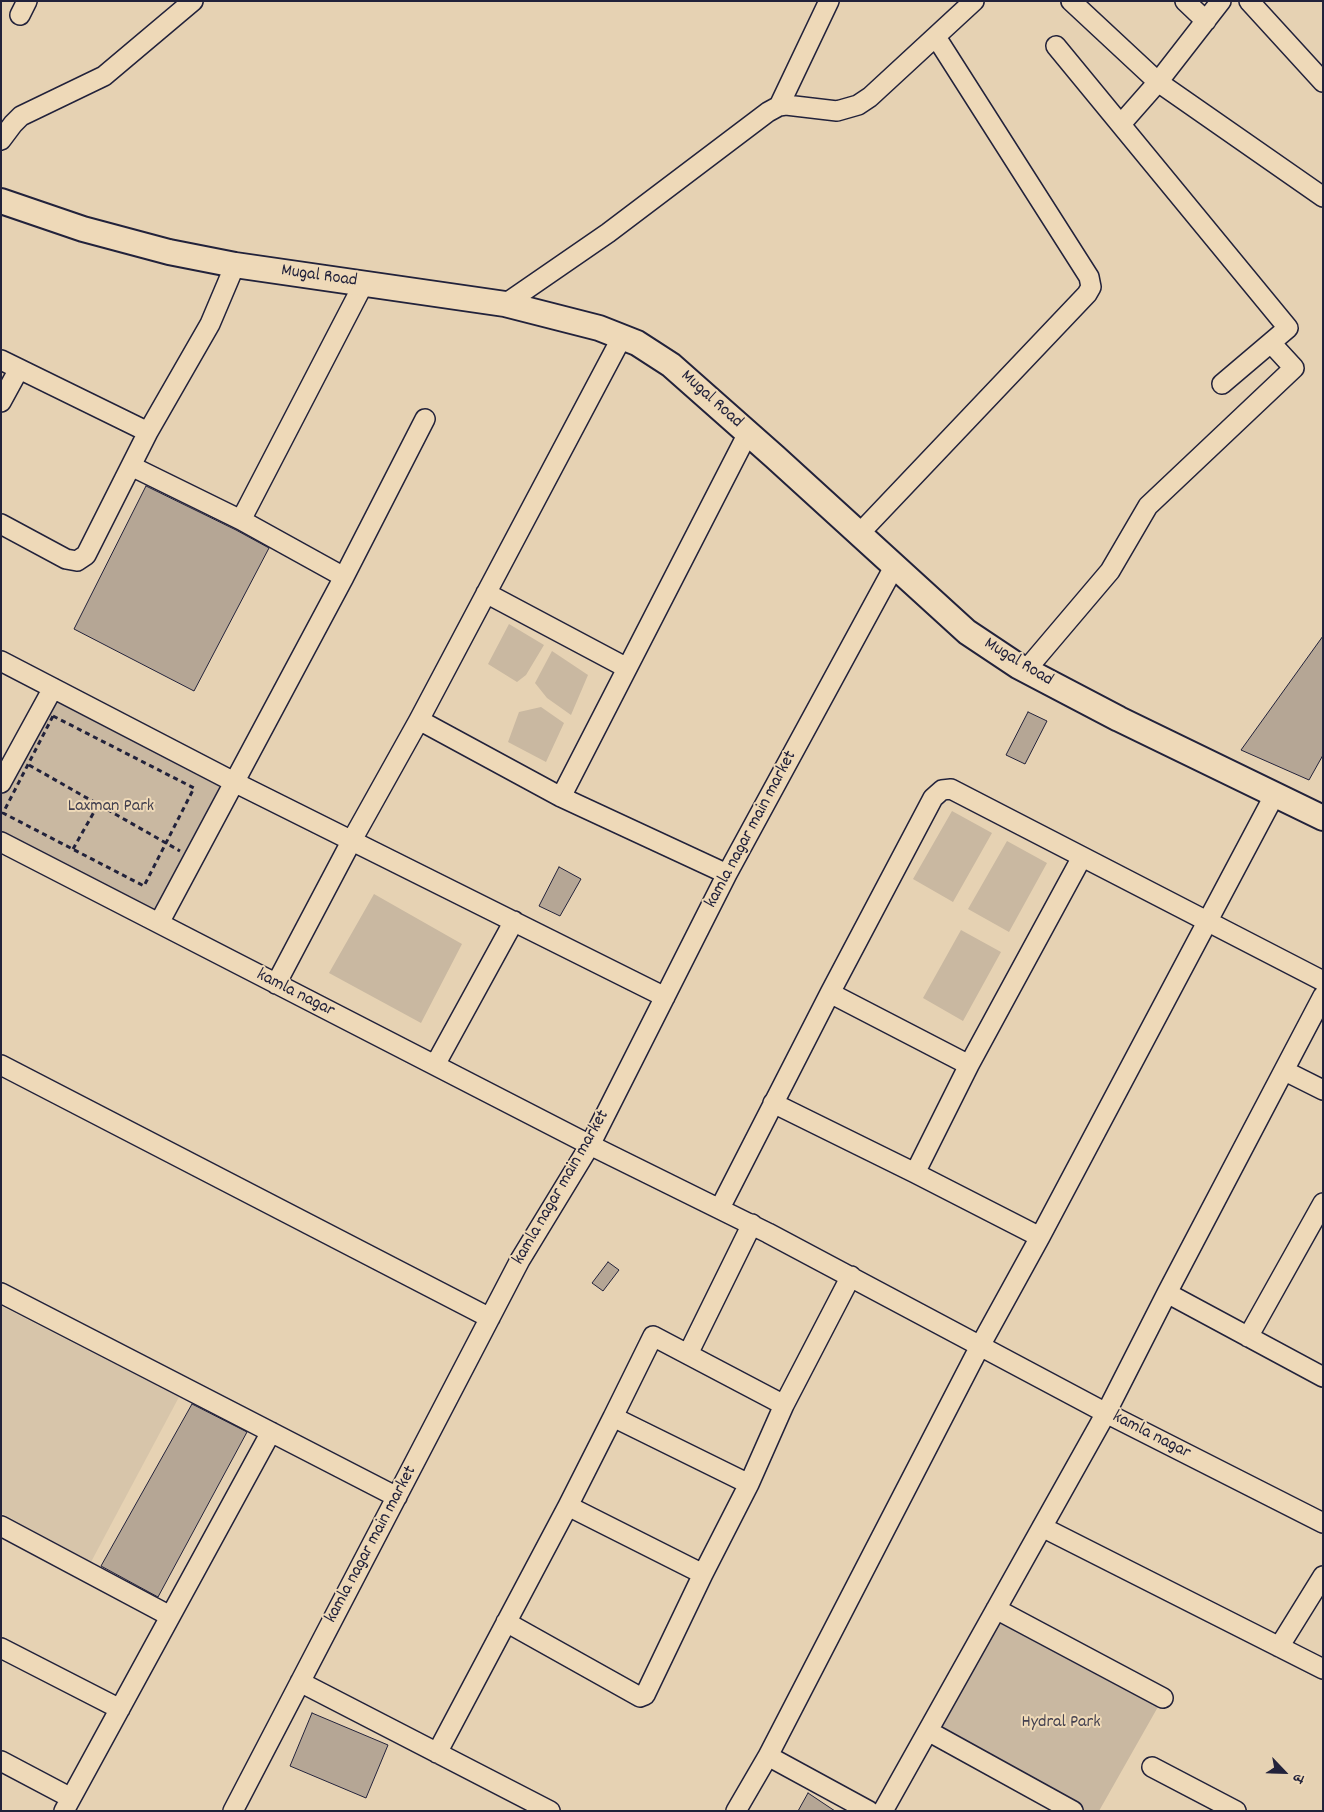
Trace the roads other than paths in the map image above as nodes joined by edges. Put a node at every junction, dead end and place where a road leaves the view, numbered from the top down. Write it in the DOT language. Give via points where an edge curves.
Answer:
graph roads {
  1 [pos="192,1"];
  2 [pos="829,1"];
  3 [pos="974,1"];
  4 [pos="1071,1"];
  5 [pos="1185,1"];
  6 [pos="1220,1"];
  7 [pos="1249,1"];
  8 [pos="1206,21"];
  9 [pos="936,37"];
  10 [pos="1056,46"];
  11 [pos="1158,82"];
  12 [pos="1323,82"];
  13 [pos="780,106"];
  14 [pos="1121,124"];
  15 [pos="1,140"];
  16 [pos="1323,198"];
  17 [pos="1,201"];
  18 [pos="235,266"];
  19 [pos="364,284"];
  20 [pos="505,304"];
  21 [pos="622,337"];
  22 [pos="1271,343"];
  23 [pos="1,360"];
  24 [pos="19,369"];
  25 [pos="1222,384"];
  26 [pos="1,402"];
  27 [pos="425,419"];
  28 [pos="148,432"];
  29 [pos="748,433"];
  30 [pos="131,466"];
  31 [pos="241,520"];
  32 [pos="1,524"];
  33 [pos="859,534"];
  34 [pos="894,566"];
  35 [pos="344,577"];
  36 [pos="486,594"];
  37 [pos="1,661"];
  38 [pos="627,668"];
  39 [pos="1026,670"];
  40 [pos="53,688"];
  41 [pos="419,720"];
  42 [pos="234,782"];
  43 [pos="1,783"];
  44 [pos="1274,796"];
  45 [pos="561,797"];
  46 [pos="1323,818"];
  47 [pos="352,840"];
  48 [pos="1,842"];
  49 [pos="1082,857"];
  50 [pos="727,874"];
  51 [pos="514,921"];
  52 [pos="159,923"];
  53 [pos="1207,923"];
  54 [pos="1323,981"];
  55 [pos="276,984"];
  56 [pos="830,993"];
  57 [pos="1323,996"];
  58 [pos="665,997"];
  59 [pos="1,1065"];
  60 [pos="435,1065"];
  61 [pos="969,1065"];
  62 [pos="1285,1071"];
  63 [pos="1323,1090"];
  64 [pos="773,1103"];
  65 [pos="590,1145"];
  66 [pos="915,1173"];
  67 [pos="1323,1203"];
  68 [pos="720,1208"];
  69 [pos="752,1224"];
  70 [pos="1040,1237"];
  71 [pos="851,1276"];
  72 [pos="1,1293"];
  73 [pos="1167,1293"];
  74 [pos="490,1318"];
  75 [pos="1248,1337"];
  76 [pos="980,1346"];
  77 [pos="688,1354"];
  78 [pos="1323,1377"];
  79 [pos="784,1405"];
  80 [pos="1106,1413"];
  81 [pos="613,1417"];
  82 [pos="271,1432"];
  83 [pos="749,1484"];
  84 [pos="397,1497"];
  85 [pos="568,1506"];
  86 [pos="1323,1523"];
  87 [pos="1,1526"];
  88 [pos="1042,1527"];
  89 [pos="703,1574"];
  90 [pos="1323,1576"];
  91 [pos="996,1609"];
  92 [pos="170,1616"];
  93 [pos="506,1622"];
  94 [pos="1279,1647"];
  95 [pos="1,1648"];
  96 [pos="1323,1669"];
  97 [pos="300,1682"];
  98 [pos="1163,1698"];
  99 [pos="120,1709"];
  100 [pos="928,1731"];
  101 [pos="437,1753"];
  102 [pos="768,1756"];
  103 [pos="1,1761"];
  104 [pos="1152,1767"];
  105 [pos="67,1805"];
  106 [pos="233,1811"];
  107 [pos="550,1811"];
  108 [pos="736,1811"];
  109 [pos="869,1811"];
  110 [pos="883,1811"];
  111 [pos="1073,1811"];
  112 [pos="1236,1811"];
  1 -- 15 [label="street" via="104,76 21,116"];
  2 -- 13 [label="street"];
  3 -- 9 [label="street"];
  4 -- 11 [label="street"];
  5 -- 8 [label="street"];
  6 -- 8 [label="street"];
  7 -- 12 [label="street"];
  8 -- 11 [label="street"];
  9 -- 13 [label="street" via="870,97 853,107 837,111"];
  9 -- 33 [label="street" via="1089,277 1091,287 1088,294"];
  10 -- 14 [label="street"];
  11 -- 14 [label="street"];
  11 -- 16 [label="street"];
  13 -- 20 [label="street" via="608,233"];
  14 -- 22 [label="street" via="1288,328"];
  17 -- 18 [label="street, Mugal Road" via="83,229"];
  18 -- 19 [label="street, Mugal Road"];
  18 -- 28 [label="street" via="210,324"];
  19 -- 20 [label="street, Mugal Road"];
  19 -- 31 [label="street"];
  20 -- 21 [label="street, Mugal Road"];
  21 -- 29 [label="street, Mugal Road" via="637,342 671,365"];
  21 -- 36 [label="street"];
  22 -- 25 [label="street"];
  22 -- 39 [label="street" via="1294,368 1148,506 1110,571"];
  23 -- 24 [label="street"];
  24 -- 26 [label="street"];
  24 -- 28 [label="street"];
  27 -- 35 [label="street"];
  28 -- 30 [label="street"];
  29 -- 33 [label="street, Mugal Road"];
  29 -- 38 [label="street"];
  30 -- 31 [label="street"];
  30 -- 32 [label="street" via="82,559 66,558"];
  31 -- 35 [label="street"];
  33 -- 34 [label="street, Mugal Road"];
  34 -- 39 [label="street, Mugal Road" via="966,632"];
  34 -- 50 [label="street, kamla nagar main market"];
  35 -- 42 [label="street"];
  36 -- 38 [label="street"];
  36 -- 41 [label="street"];
  37 -- 40 [label="street"];
  38 -- 45 [label="street"];
  39 -- 44 [label="street, Mugal Road"];
  40 -- 42 [label="street"];
  40 -- 43 [label="street"];
  41 -- 45 [label="street"];
  41 -- 47 [label="street"];
  42 -- 47 [label="street"];
  42 -- 52 [label="street"];
  44 -- 46 [label="street, Mugal Road"];
  44 -- 53 [label="street"];
  45 -- 50 [label="street"];
  47 -- 51 [label="street"];
  47 -- 55 [label="street"];
  48 -- 52 [label="street, kamla nagar"];
  49 -- 53 [label="street"];
  49 -- 56 [label="street" via="951,789 942,790 933,798"];
  49 -- 61 [label="street"];
  50 -- 58 [label="street, kamla nagar main market"];
  51 -- 58 [label="street"];
  51 -- 60 [label="street"];
  52 -- 55 [label="street, kamla nagar"];
  53 -- 54 [label="street"];
  53 -- 70 [label="street"];
  55 -- 60 [label="street, kamla nagar"];
  56 -- 61 [label="street"];
  56 -- 64 [label="street"];
  57 -- 62 [label="street"];
  58 -- 65 [label="street, kamla nagar main market"];
  59 -- 74 [label="street"];
  60 -- 65 [label="street, kamla nagar"];
  61 -- 66 [label="street"];
  62 -- 63 [label="street"];
  62 -- 73 [label="street"];
  64 -- 66 [label="street"];
  64 -- 68 [label="street"];
  65 -- 68 [label="street, kamla nagar"];
  65 -- 74 [label="street, kamla nagar main market" via="520,1260"];
  66 -- 70 [label="street"];
  67 -- 75 [label="street"];
  68 -- 69 [label="street, kamla nagar"];
  69 -- 71 [label="street, kamla nagar"];
  69 -- 77 [label="street"];
  70 -- 76 [label="street"];
  71 -- 76 [label="street, kamla nagar"];
  71 -- 79 [label="street"];
  72 -- 82 [label="street"];
  73 -- 75 [label="street"];
  73 -- 80 [label="street"];
  74 -- 84 [label="street, kamla nagar main market"];
  75 -- 78 [label="street"];
  76 -- 80 [label="street, kamla nagar"];
  76 -- 102 [label="street"];
  77 -- 79 [label="street"];
  77 -- 81 [label="street" via="653,1336"];
  79 -- 83 [label="street"];
  80 -- 86 [label="street, kamla nagar"];
  80 -- 88 [label="street"];
  81 -- 83 [label="street"];
  81 -- 85 [label="street"];
  82 -- 84 [label="street"];
  82 -- 92 [label="street"];
  83 -- 89 [label="street"];
  84 -- 97 [label="street, kamla nagar main market"];
  85 -- 89 [label="street"];
  85 -- 93 [label="street"];
  87 -- 92 [label="street"];
  88 -- 91 [label="street"];
  88 -- 94 [label="street"];
  89 -- 93 [label="street" via="645,1694 640,1697"];
  90 -- 94 [label="street"];
  91 -- 98 [label="street"];
  91 -- 100 [label="street"];
  92 -- 99 [label="street"];
  93 -- 101 [label="street"];
  94 -- 96 [label="street"];
  95 -- 99 [label="street"];
  97 -- 101 [label="street"];
  97 -- 106 [label="street, kamla nagar main market"];
  99 -- 105 [label="street"];
  100 -- 110 [label="street"];
  100 -- 111 [label="street"];
  101 -- 107 [label="street"];
  102 -- 108 [label="street"];
  102 -- 109 [label="street"];
  103 -- 105 [label="street"];
  104 -- 112 [label="street"];
}
